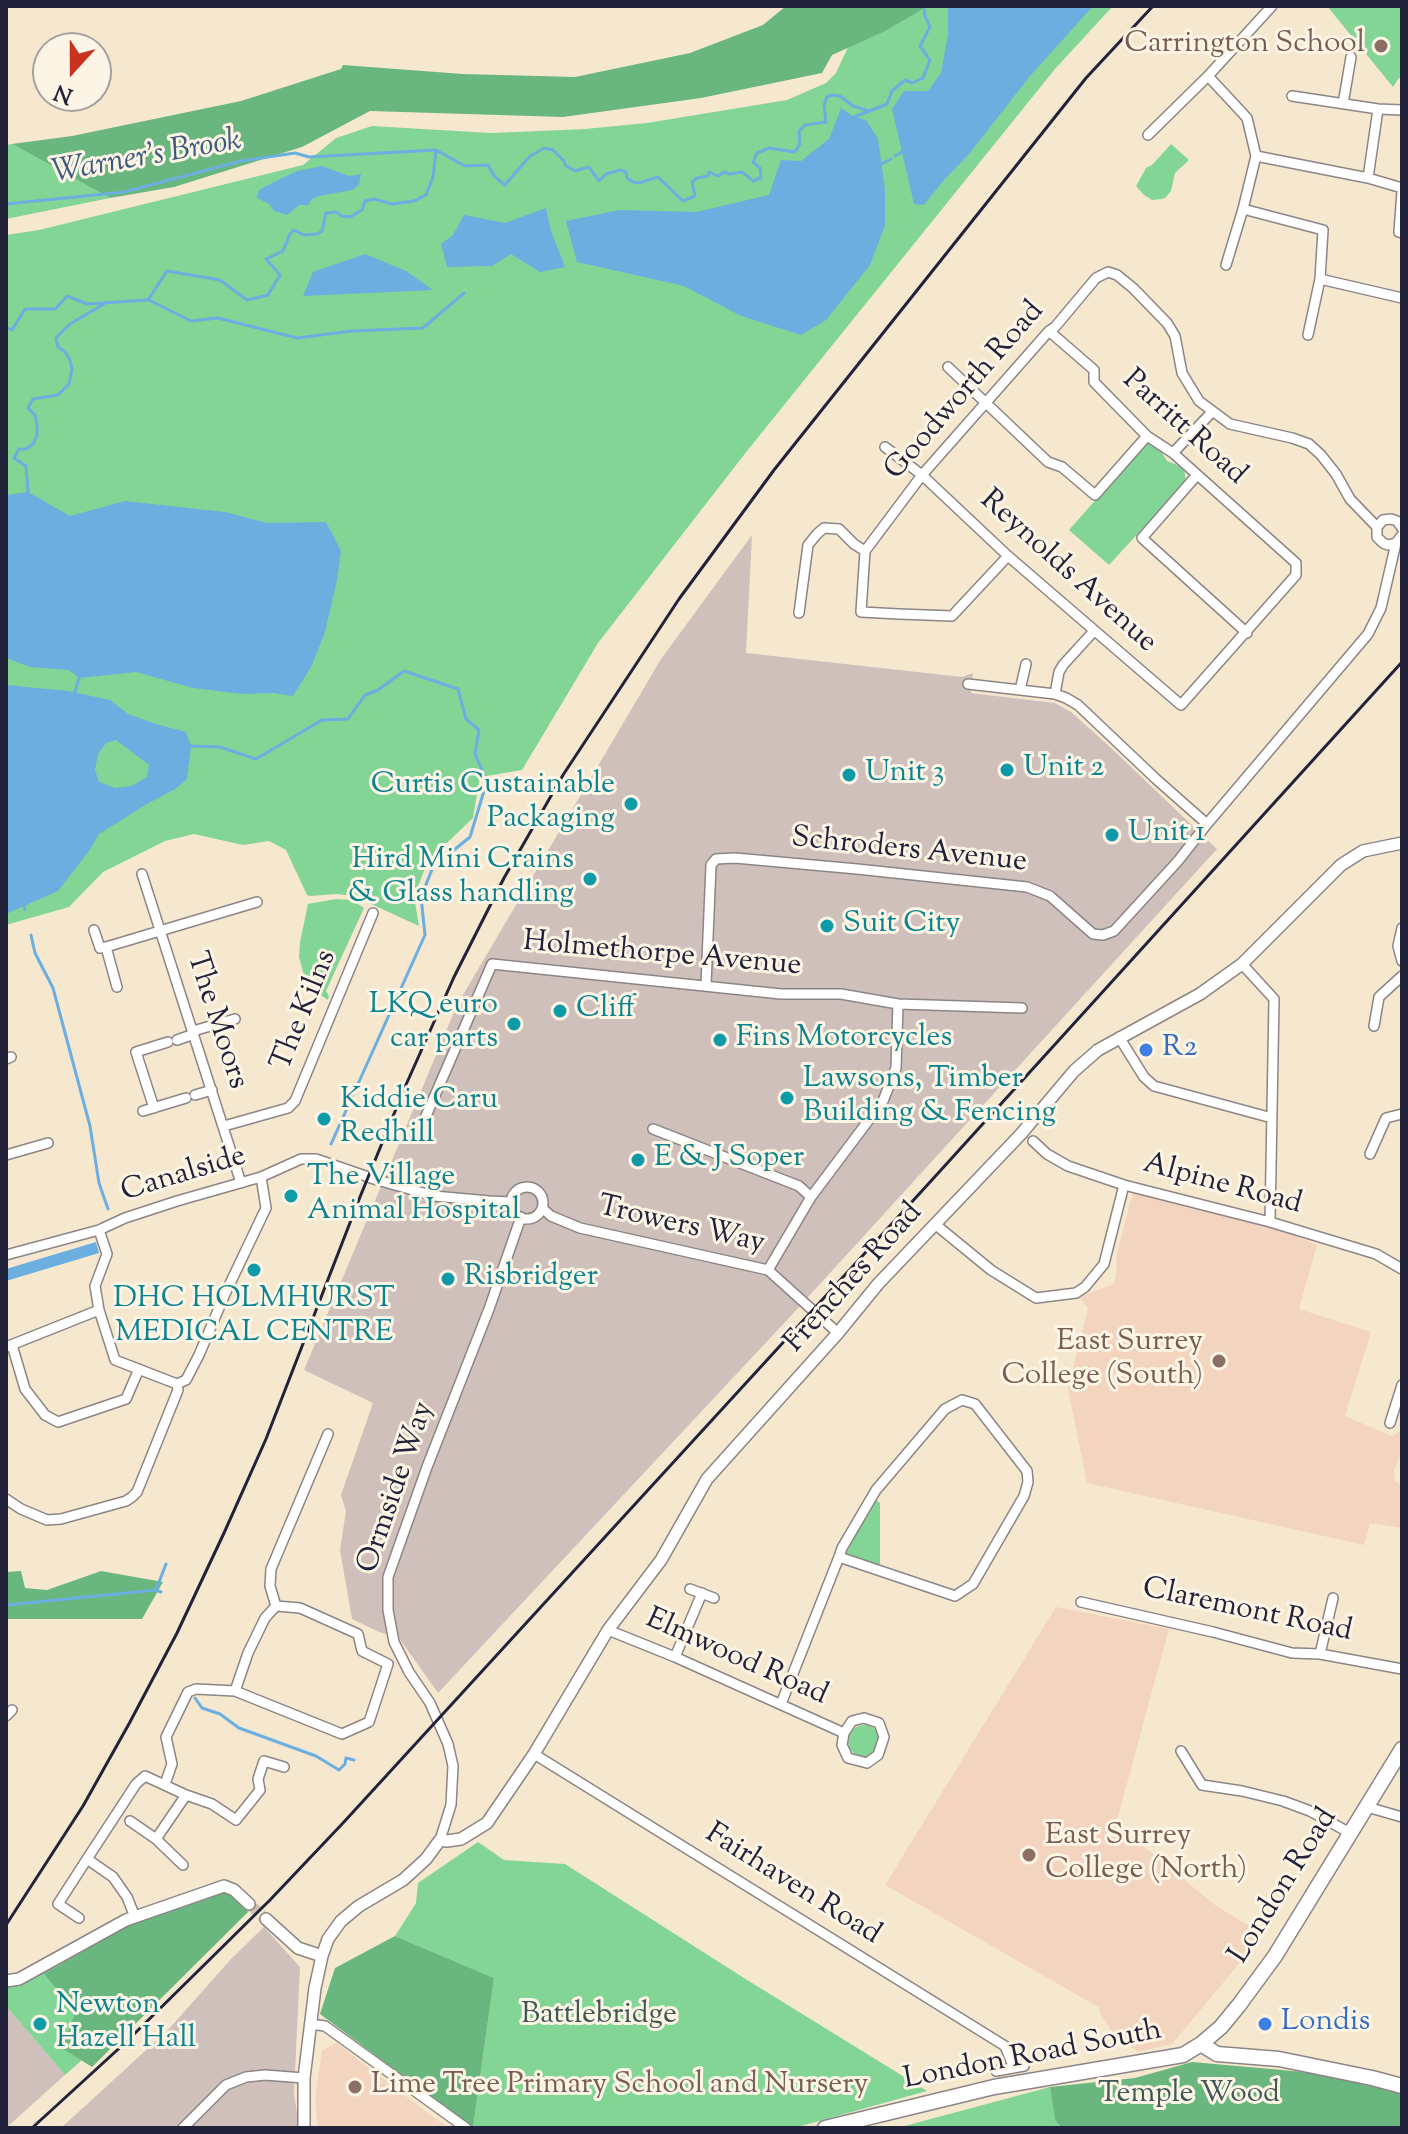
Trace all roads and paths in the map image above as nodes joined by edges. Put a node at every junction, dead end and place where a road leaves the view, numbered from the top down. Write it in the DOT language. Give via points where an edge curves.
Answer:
graph roads {
  1 [pos="1272,6"];
  2 [pos="1351,57"];
  3 [pos="1208,76"];
  4 [pos="1292,96"];
  5 [pos="1343,104"];
  6 [pos="1378,109"];
  7 [pos="1402,110"];
  8 [pos="1148,135"];
  9 [pos="1256,156"];
  10 [pos="1368,178"];
  11 [pos="1402,189"];
  12 [pos="1243,209"];
  13 [pos="1402,233"];
  14 [pos="1226,265"];
  15 [pos="1320,279"];
  16 [pos="1402,298"];
  17 [pos="1049,331"];
  18 [pos="1308,335"];
  19 [pos="948,367"];
  20 [pos="986,403"];
  21 [pos="1212,412"];
  22 [pos="1147,436"];
  23 [pos="885,447"];
  24 [pos="1173,453"];
  25 [pos="922,475"];
  26 [pos="1197,475"];
  27 [pos="1402,511"];
  28 [pos="1399,524"];
  29 [pos="1377,527"];
  30 [pos="1399,539"];
  31 [pos="865,551"];
  32 [pos="1008,556"];
  33 [pos="799,613"];
  34 [pos="1094,631"];
  35 [pos="1247,633"];
  36 [pos="1026,664"];
  37 [pos="968,684"];
  38 [pos="1020,690"];
  39 [pos="1055,694"];
  40 [pos="1207,824"];
  41 [pos="1402,843"];
  42 [pos="142,874"];
  43 [pos="257,902"];
  44 [pos="373,913"];
  45 [pos="1402,928"];
  46 [pos="94,930"];
  47 [pos="161,932"];
  48 [pos="106,947"];
  49 [pos="1402,961"];
  50 [pos="1242,964"];
  51 [pos="1402,976"];
  52 [pos="706,985"];
  53 [pos="117,987"];
  54 [pos="898,1004"];
  55 [pos="1022,1008"];
  56 [pos="235,1019"];
  57 [pos="1374,1026"];
  58 [pos="194,1033"];
  59 [pos="1119,1037"];
  60 [pos="212,1090"];
  61 [pos="154,1108"];
  62 [pos="143,1111"];
  63 [pos="1402,1114"];
  64 [pos="426,1116"];
  65 [pos="1272,1118"];
  66 [pos="224,1126"];
  67 [pos="653,1129"];
  68 [pos="1033,1141"];
  69 [pos="48,1143"];
  70 [pos="1370,1154"];
  71 [pos="6,1155"];
  72 [pos="261,1177"];
  73 [pos="374,1179"];
  74 [pos="241,1183"];
  75 [pos="1124,1185"];
  76 [pos="811,1197"];
  77 [pos="511,1202"];
  78 [pos="542,1208"];
  79 [pos="521,1217"];
  80 [pos="1270,1222"];
  81 [pos="936,1225"];
  82 [pos="99,1230"];
  83 [pos="6,1255"];
  84 [pos="1402,1269"];
  85 [pos="768,1270"];
  86 [pos="99,1310"];
  87 [pos="838,1333"];
  88 [pos="9,1346"];
  89 [pos="139,1369"];
  90 [pos="177,1384"];
  91 [pos="1402,1385"];
  92 [pos="50,1398"];
  93 [pos="1399,1407"];
  94 [pos="42,1411"];
  95 [pos="1390,1423"];
  96 [pos="328,1434"];
  97 [pos="8,1503"];
  98 [pos="839,1557"];
  99 [pos="690,1589"];
  100 [pos="702,1593"];
  101 [pos="714,1598"];
  102 [pos="1333,1598"];
  103 [pos="1081,1602"];
  104 [pos="276,1606"];
  105 [pos="608,1630"];
  106 [pos="1320,1654"];
  107 [pos="675,1657"];
  108 [pos="1402,1669"];
  109 [pos="235,1691"];
  110 [pos="781,1704"];
  111 [pos="844,1733"];
  112 [pos="1402,1749"];
  113 [pos="1181,1751"];
  114 [pos="534,1754"];
  115 [pos="284,1767"];
  116 [pos="165,1784"];
  117 [pos="186,1795"];
  118 [pos="1367,1807"];
  119 [pos="1402,1817"];
  120 [pos="130,1821"];
  121 [pos="1350,1833"];
  122 [pos="156,1839"];
  123 [pos="440,1840"];
  124 [pos="87,1859"];
  125 [pos="183,1865"];
  126 [pos="249,1904"];
  127 [pos="135,1917"];
  128 [pos="79,1918"];
  129 [pos="266,1919"];
  130 [pos="322,1956"];
  131 [pos="6,1981"];
  132 [pos="310,2024"];
  133 [pos="1201,2044"];
  134 [pos="996,2071"];
  135 [pos="304,2078"];
  136 [pos="1402,2086"];
  137 [pos="183,2128"];
  138 [pos="304,2128"];
  139 [pos="466,2128"];
  140 [pos="825,2128"];
  1 -- 3 [label="street"];
  2 -- 5 [label="street"];
  3 -- 8 [label="street"];
  3 -- 9 [label="street" via="1247,118"];
  4 -- 5 [label="street"];
  5 -- 6 [label="street"];
  6 -- 7 [label="street"];
  6 -- 10 [label="street"];
  9 -- 10 [label="street"];
  9 -- 12 [label="street"];
  10 -- 11 [label="street"];
  11 -- 13 [label="street"];
  12 -- 14 [label="street"];
  12 -- 15 [label="street" via="1323,230"];
  15 -- 16 [label="street"];
  15 -- 18 [label="street"];
  17 -- 20 [label="street, Goodworth Road"];
  17 -- 21 [label="street, Goodworth Road" via="1096,278 1108,272 1117,275 1167,323 1182,373"];
  17 -- 22 [label="street, Parritt Road" via="1094,370 1094,382"];
  19 -- 20 [label="street"];
  20 -- 22 [label="street" via="1048,462 1095,495"];
  20 -- 25 [label="street, Goodworth Road"];
  21 -- 24 [label="street"];
  21 -- 29 [label="street" via="1230,424 1309,444"];
  22 -- 24 [label="street, Parritt Road"];
  23 -- 25 [label="street, Reynolds Avenue"];
  24 -- 26 [label="street, Parritt Road"];
  25 -- 31 [label="street, Goodworth Road"];
  25 -- 32 [label="street, Reynolds Avenue"];
  26 -- 35 [label="street, Parritt Road" via="1294,559 1297,568"];
  26 -- 35 [label="street" via="1142,538"];
  27 -- 28 [label="street"];
  28 -- 29 [label="street" via="1387,519"];
  29 -- 30 [label="street" via="1379,540 1388,545"];
  30 -- 40 [label="street" via="1381,608 1368,634"];
  31 -- 32 [label="street" via="861,612 912,615 952,616"];
  31 -- 33 [label="street" via="839,529 824,528 808,545"];
  32 -- 34 [label="street, Reynolds Avenue"];
  34 -- 35 [label="street, Reynolds Avenue" via="1181,705"];
  34 -- 39 [label="street" via="1063,665"];
  36 -- 38 [label="street"];
  37 -- 38 [label="street"];
  38 -- 39 [label="street"];
  39 -- 40 [label="street" via="1078,705"];
  40 -- 52 [label="street, Schroders Avenue" via="1119,927 1103,935 1093,934 1050,896 1027,887 716,859 711,865"];
  41 -- 50 [label="street, Frenches Road" via="1363,851 1341,865"];
  42 -- 47 [label="street, The Moors"];
  43 -- 47 [label="street"];
  44 -- 66 [label="street, The Kilns" via="295,1101 288,1108"];
  45 -- 49 [label="street"];
  46 -- 48 [label="street" via="100,948"];
  47 -- 48 [label="street"];
  47 -- 58 [label="street, The Moors"];
  48 -- 53 [label="street"];
  50 -- 59 [label="street, Frenches Road" via="1200,994"];
  50 -- 65 [label="street" via="1274,999"];
  51 -- 57 [label="street" via="1379,997"];
  52 -- 54 [label="street, Holmethorpe Avenue" via="841,994"];
  52 -- 64 [label="street, Holmethorpe Avenue" via="492,964"];
  54 -- 55 [label="street, Holmethorpe Avenue"];
  54 -- 76 [label="street" via="896,1068 883,1101"];
  56 -- 58 [label="street"];
  58 -- 60 [label="street, The Moors"];
  58 -- 61 [label="street" via="136,1052"];
  59 -- 65 [label="street" via="1154,1086"];
  59 -- 81 [label="street, Frenches Road" via="1074,1071"];
  60 -- 61 [label="street"];
  60 -- 66 [label="street, The Moors"];
  61 -- 62 [label="street"];
  63 -- 70 [label="street" via="1386,1118"];
  65 -- 80 [label="street"];
  66 -- 74 [label="street, The Moors"];
  67 -- 76 [label="street" via="799,1186"];
  68 -- 75 [label="street, Alpine Road" via="1068,1166"];
  69 -- 71 [label="street"];
  72 -- 73 [label="street, Canalside" via="301,1159 316,1159"];
  72 -- 74 [label="street, Canalside"];
  72 -- 90 [label="street" via="266,1208 199,1355 186,1380"];
  73 -- 77 [label="street, Trowers Way" via="434,1196"];
  74 -- 82 [label="street, Canalside"];
  75 -- 80 [label="street, Alpine Road"];
  75 -- 81 [label="street" via="1104,1264 1076,1293 1036,1298"];
  76 -- 85 [label="street"];
  77 -- 78 [label="street, Trowers Way" via="525,1187 541,1195"];
  77 -- 79 [label="street"];
  78 -- 79 [label="street" via="535,1216"];
  78 -- 85 [label="street, Trowers Way" via="580,1228"];
  79 -- 123 [label="street, Ormside Way" via="388,1577 394,1642 430,1703 453,1766 451,1805"];
  80 -- 84 [label="street, Alpine Road" via="1376,1254"];
  81 -- 87 [label="street, Frenches Road"];
  82 -- 83 [label="street, Canalside"];
  82 -- 86 [label="street" via="107,1254 95,1286"];
  85 -- 87 [label="street, Trowers Way"];
  86 -- 88 [label="street"];
  86 -- 89 [label="street" via="115,1360"];
  87 -- 105 [label="street, Frenches Road" via="707,1479 661,1560"];
  88 -- 94 [label="street" via="25,1389"];
  89 -- 90 [label="street"];
  89 -- 94 [label="street" via="122,1402 58,1422"];
  90 -- 97 [label="street" via="132,1497 47,1520"];
  91 -- 93 [label="street"];
  92 -- 94 [label="street"];
  93 -- 95 [label="street"];
  96 -- 104 [label="street" via="271,1569"];
  98 -- 98 [label="street" via="876,1490 952,1404 975,1404 1027,1471 1024,1496 973,1584 955,1596"];
  98 -- 110 [label="street"];
  99 -- 100 [label="street"];
  100 -- 101 [label="street"];
  100 -- 107 [label="street"];
  102 -- 106 [label="street"];
  103 -- 106 [label="street, Claremont Road" via="1292,1653"];
  104 -- 109 [label="street" via="248,1653"];
  104 -- 109 [label="street" via="300,1608 358,1634 362,1651 388,1664 369,1722 342,1734"];
  105 -- 107 [label="street, Elmwood Road"];
  105 -- 114 [label="street, Frenches Road"];
  106 -- 108 [label="street, Claremont Road"];
  107 -- 110 [label="street, Elmwood Road"];
  109 -- 116 [label="street" via="188,1692 166,1737 172,1764"];
  110 -- 111 [label="street, Elmwood Road"];
  111 -- 111 [label="street, Elmwood Road" via="852,1721 879,1723 884,1737 878,1755 867,1763 848,1758"];
  112 -- 118 [label="main road, London Road"];
  113 -- 121 [label="street" via="1202,1785 1283,1801"];
  114 -- 123 [label="street, Frenches Road" via="487,1823 461,1839"];
  114 -- 134 [label="street, Fairhaven Road" via="1005,2046 1019,2067"];
  115 -- 117 [label="street" via="264,1761 260,1790 236,1820"];
  116 -- 117 [label="street"];
  116 -- 124 [label="street" via="145,1776 136,1784"];
  117 -- 122 [label="street"];
  118 -- 119 [label="street"];
  118 -- 121 [label="main road, London Road"];
  120 -- 122 [label="street"];
  121 -- 133 [label="main road, London Road" via="1275,1956 1221,2027"];
  122 -- 125 [label="street"];
  123 -- 130 [label="street, Ormside Way" via="403,1880 341,1921"];
  124 -- 127 [label="street" via="113,1877"];
  124 -- 128 [label="street" via="58,1904"];
  126 -- 127 [label="street" via="224,1886"];
  127 -- 131 [label="street"];
  129 -- 130 [label="street" via="298,1948"];
  130 -- 132 [label="street, Ormside Way"];
  132 -- 135 [label="street, Ormside Way"];
  132 -- 139 [label="street" via="325,2026"];
  133 -- 136 [label="main road" via="1217,2054 1279,2059"];
  133 -- 140 [label="main road, London Road South" via="1183,2055 994,2087"];
  135 -- 137 [label="street" via="265,2075 226,2085"];
  135 -- 138 [label="street, Ormside Way"];
}
